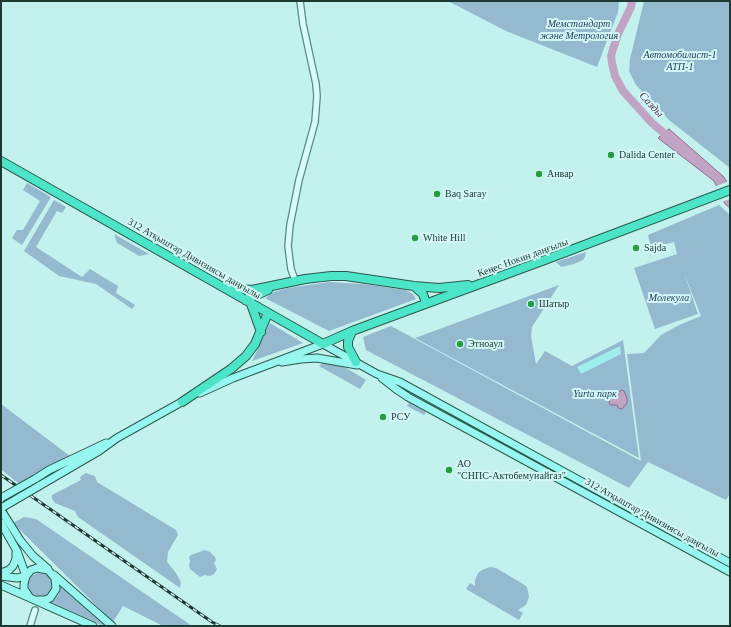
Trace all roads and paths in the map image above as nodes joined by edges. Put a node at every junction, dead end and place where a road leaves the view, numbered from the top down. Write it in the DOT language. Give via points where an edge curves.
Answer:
graph roads {
  1 [pos="300,1"];
  2 [pos="1,161"];
  3 [pos="730,190"];
  4 [pos="295,280"];
  5 [pos="483,283"];
  6 [pos="279,284"];
  7 [pos="414,286"];
  8 [pos="225,287"];
  9 [pos="248,302"];
  10 [pos="426,303"];
  11 [pos="268,313"];
  12 [pos="352,331"];
  13 [pos="261,332"];
  14 [pos="323,344"];
  15 [pos="356,362"];
  16 [pos="366,367"];
  17 [pos="257,368"];
  18 [pos="377,374"];
  19 [pos="182,402"];
  20 [pos="436,402"];
  21 [pos="432,410"];
  22 [pos="480,427"];
  23 [pos="476,434"];
  24 [pos="117,438"];
  25 [pos="1,498"];
  26 [pos="2,508"];
  27 [pos="1,523"];
  28 [pos="658,523"];
  29 [pos="654,530"];
  30 [pos="17,551"];
  31 [pos="730,563"];
  32 [pos="50,571"];
  33 [pos="730,572"];
  34 [pos="1,573"];
  35 [pos="1,576"];
  36 [pos="26,576"];
  37 [pos="1,585"];
  38 [pos="33,599"];
  39 [pos="36,610"];
  40 [pos="30,626"];
  41 [pos="93,626"];
  42 [pos="112,626"];
  1 -- 4 [label="street" via="316,84 317,102 315,122 293,203 289,235 291,269"];
  2 -- 8 [label="highway, 312 Атқыштар Дивизиясы даңғылы"];
  3 -- 5 [label="highway, Кеңес Нокин даңғылы"];
  4 -- 6 [label="highway"];
  4 -- 7 [label="highway" via="346,276"];
  5 -- 7 [label="highway" via="443,288"];
  5 -- 10 [label="highway, Кеңес Нокин даңғылы"];
  6 -- 8 [label="highway" via="252,290"];
  6 -- 9 [label="highway"];
  7 -- 10 [label="highway" via="423,294"];
  8 -- 9 [label="highway, 312 Атқыштар Дивизиясы даңғылы"];
  9 -- 11 [label="highway, 312 Атқыштар Дивизиясы даңғылы"];
  9 -- 13 [label="highway"];
  10 -- 12 [label="highway, Кеңес Нокин даңғылы"];
  11 -- 13 [label="highway"];
  11 -- 14 [label="highway, 312 Атқыштар Дивизиясы даңғылы"];
  12 -- 14 [label="highway, Кеңес Нокин даңғылы"];
  12 -- 15 [label="highway" via="348,347"];
  13 -- 19 [label="highway" via="246,356"];
  14 -- 15 [label="main road, 312 Атқыштар Дивизиясы даңғылы"];
  14 -- 17 [label="main road"];
  15 -- 16 [label="main road, 312 Атқыштар Дивизиясы даңғылы"];
  16 -- 17 [label="main road" via="317,358"];
  16 -- 18 [label="main road, 312 Атқыштар Дивизиясы даңғылы"];
  17 -- 19 [label="main road"];
  18 -- 20 [label="main road, 312 Атқыштар Дивизиясы даңғылы" via="400,382"];
  18 -- 21 [label="main road, 312 Атқыштар Дивизиясы даңғылы" via="396,389"];
  19 -- 24 [label="main road"];
  20 -- 21 [label="main road"];
  20 -- 22 [label="main road, 312 Атқыштар Дивизиясы даңғылы"];
  21 -- 23 [label="main road, 312 Атқыштар Дивизиясы даңғылы"];
  22 -- 23 [label="main road"];
  22 -- 28 [label="main road, 312 Атқыштар Дивизиясы даңғылы"];
  23 -- 29 [label="main road, 312 Атқыштар Дивизиясы даңғылы"];
  24 -- 25 [label="main road, bridge"];
  24 -- 26 [label="main road, bridge"];
  26 -- 32 [label="main road" via="20,540"];
  27 -- 30 [label="main road"];
  28 -- 29 [label="main road"];
  28 -- 31 [label="main road, 312 Атқыштар Дивизиясы даңғылы"];
  29 -- 33 [label="main road, 312 Атқыштар Дивизиясы даңғылы"];
  30 -- 34 [label="main road" via="13,566"];
  30 -- 36 [label="main road"];
  32 -- 36 [label="main road" via="36,568"];
  32 -- 38 [label="main road" via="56,584 53,594 45,600"];
  32 -- 42 [label="main road"];
  35 -- 36 [label="main road"];
  36 -- 38 [label="main road" via="24,589"];
  37 -- 38 [label="main road"];
  38 -- 41 [label="main road"];
  39 -- 40 [label="street"];
}
